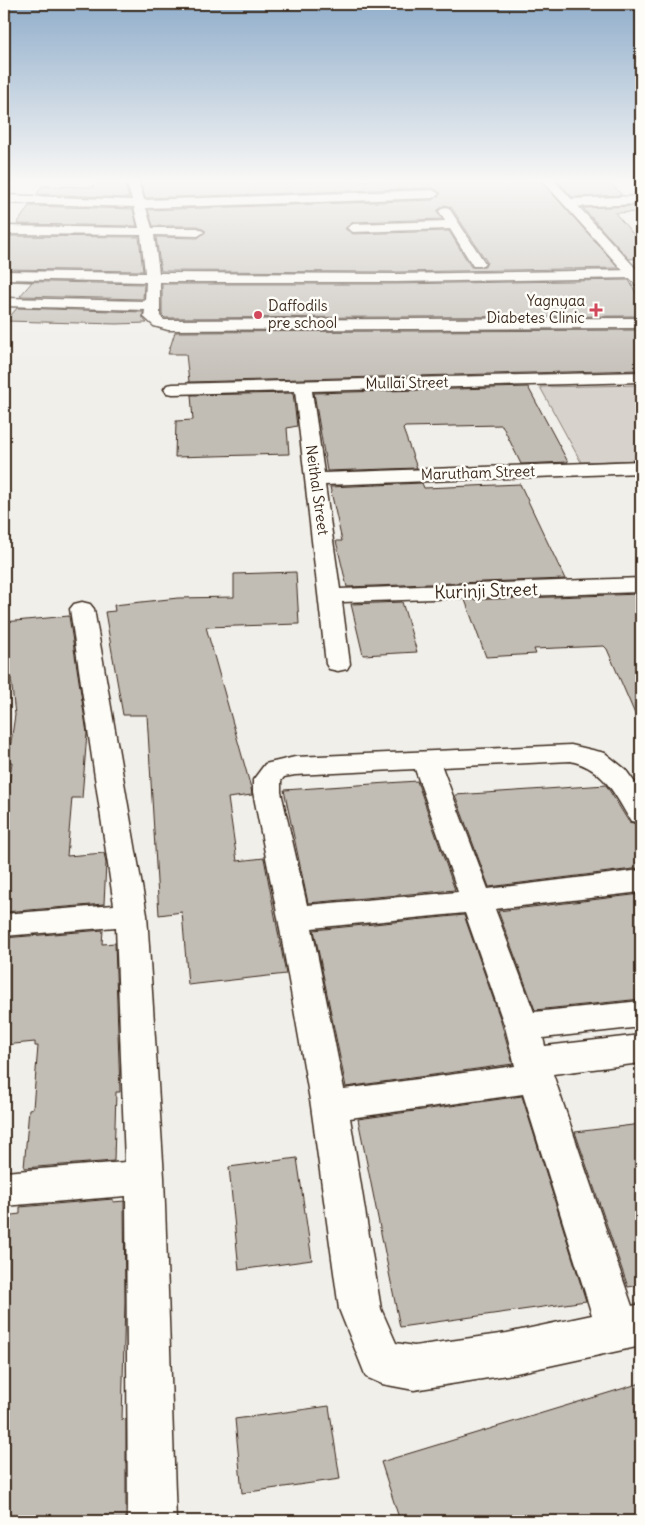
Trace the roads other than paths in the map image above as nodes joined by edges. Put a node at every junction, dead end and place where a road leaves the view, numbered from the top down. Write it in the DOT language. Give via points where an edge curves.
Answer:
graph roads {
  1 [pos="149,251"];
  2 [pos="471,251"];
  3 [pos="613,251"];
  4 [pos="478,263"];
  5 [pos="4,274"];
  6 [pos="153,278"];
  7 [pos="637,278"];
  8 [pos="4,302"];
  9 [pos="152,306"];
  10 [pos="641,323"];
  11 [pos="641,377"];
  12 [pos="303,385"];
  13 [pos="173,389"];
  14 [pos="641,467"];
  15 [pos="315,479"];
  16 [pos="641,585"];
  17 [pos="331,596"];
  18 [pos="82,608"];
  19 [pos="338,664"];
  20 [pos="426,761"];
  21 [pos="641,814"];
  22 [pos="641,881"];
  23 [pos="475,901"];
  24 [pos="131,914"];
  25 [pos="294,918"];
  26 [pos="4,925"];
  27 [pos="641,1014"];
  28 [pos="641,1049"];
  29 [pos="530,1056"];
  30 [pos="329,1106"];
  31 [pos="145,1177"];
  32 [pos="4,1190"];
  33 [pos="630,1327"];
  34 [pos="152,1521"];
  1 -- 6 [label="street"];
  2 -- 4 [label="street"];
  3 -- 7 [label="street"];
  5 -- 6 [label="street"];
  6 -- 7 [label="street"];
  6 -- 9 [label="street"];
  8 -- 9 [label="street"];
  9 -- 10 [label="street" via="154,320 168,324"];
  11 -- 12 [label="street, Mullai Street"];
  12 -- 13 [label="street, Mullai Street"];
  12 -- 15 [label="street, Neithal Street"];
  14 -- 15 [label="street, Marutham Street"];
  15 -- 17 [label="street, Neithal Street"];
  16 -- 17 [label="street, Kurinji Street"];
  17 -- 19 [label="street, Neithal Street"];
  18 -- 24 [label="street"];
  20 -- 21 [label="street" via="571,753 594,759 609,769"];
  20 -- 23 [label="street"];
  20 -- 25 [label="street" via="295,766 275,770 267,780 267,792"];
  22 -- 23 [label="street"];
  23 -- 25 [label="street"];
  23 -- 29 [label="street"];
  24 -- 26 [label="street"];
  24 -- 31 [label="street"];
  25 -- 30 [label="street"];
  27 -- 29 [label="street"];
  28 -- 29 [label="street"];
  29 -- 30 [label="street"];
  29 -- 33 [label="street"];
  30 -- 33 [label="street" via="360,1309 382,1362 414,1368 507,1354"];
  31 -- 32 [label="street"];
  31 -- 34 [label="street"];
}
